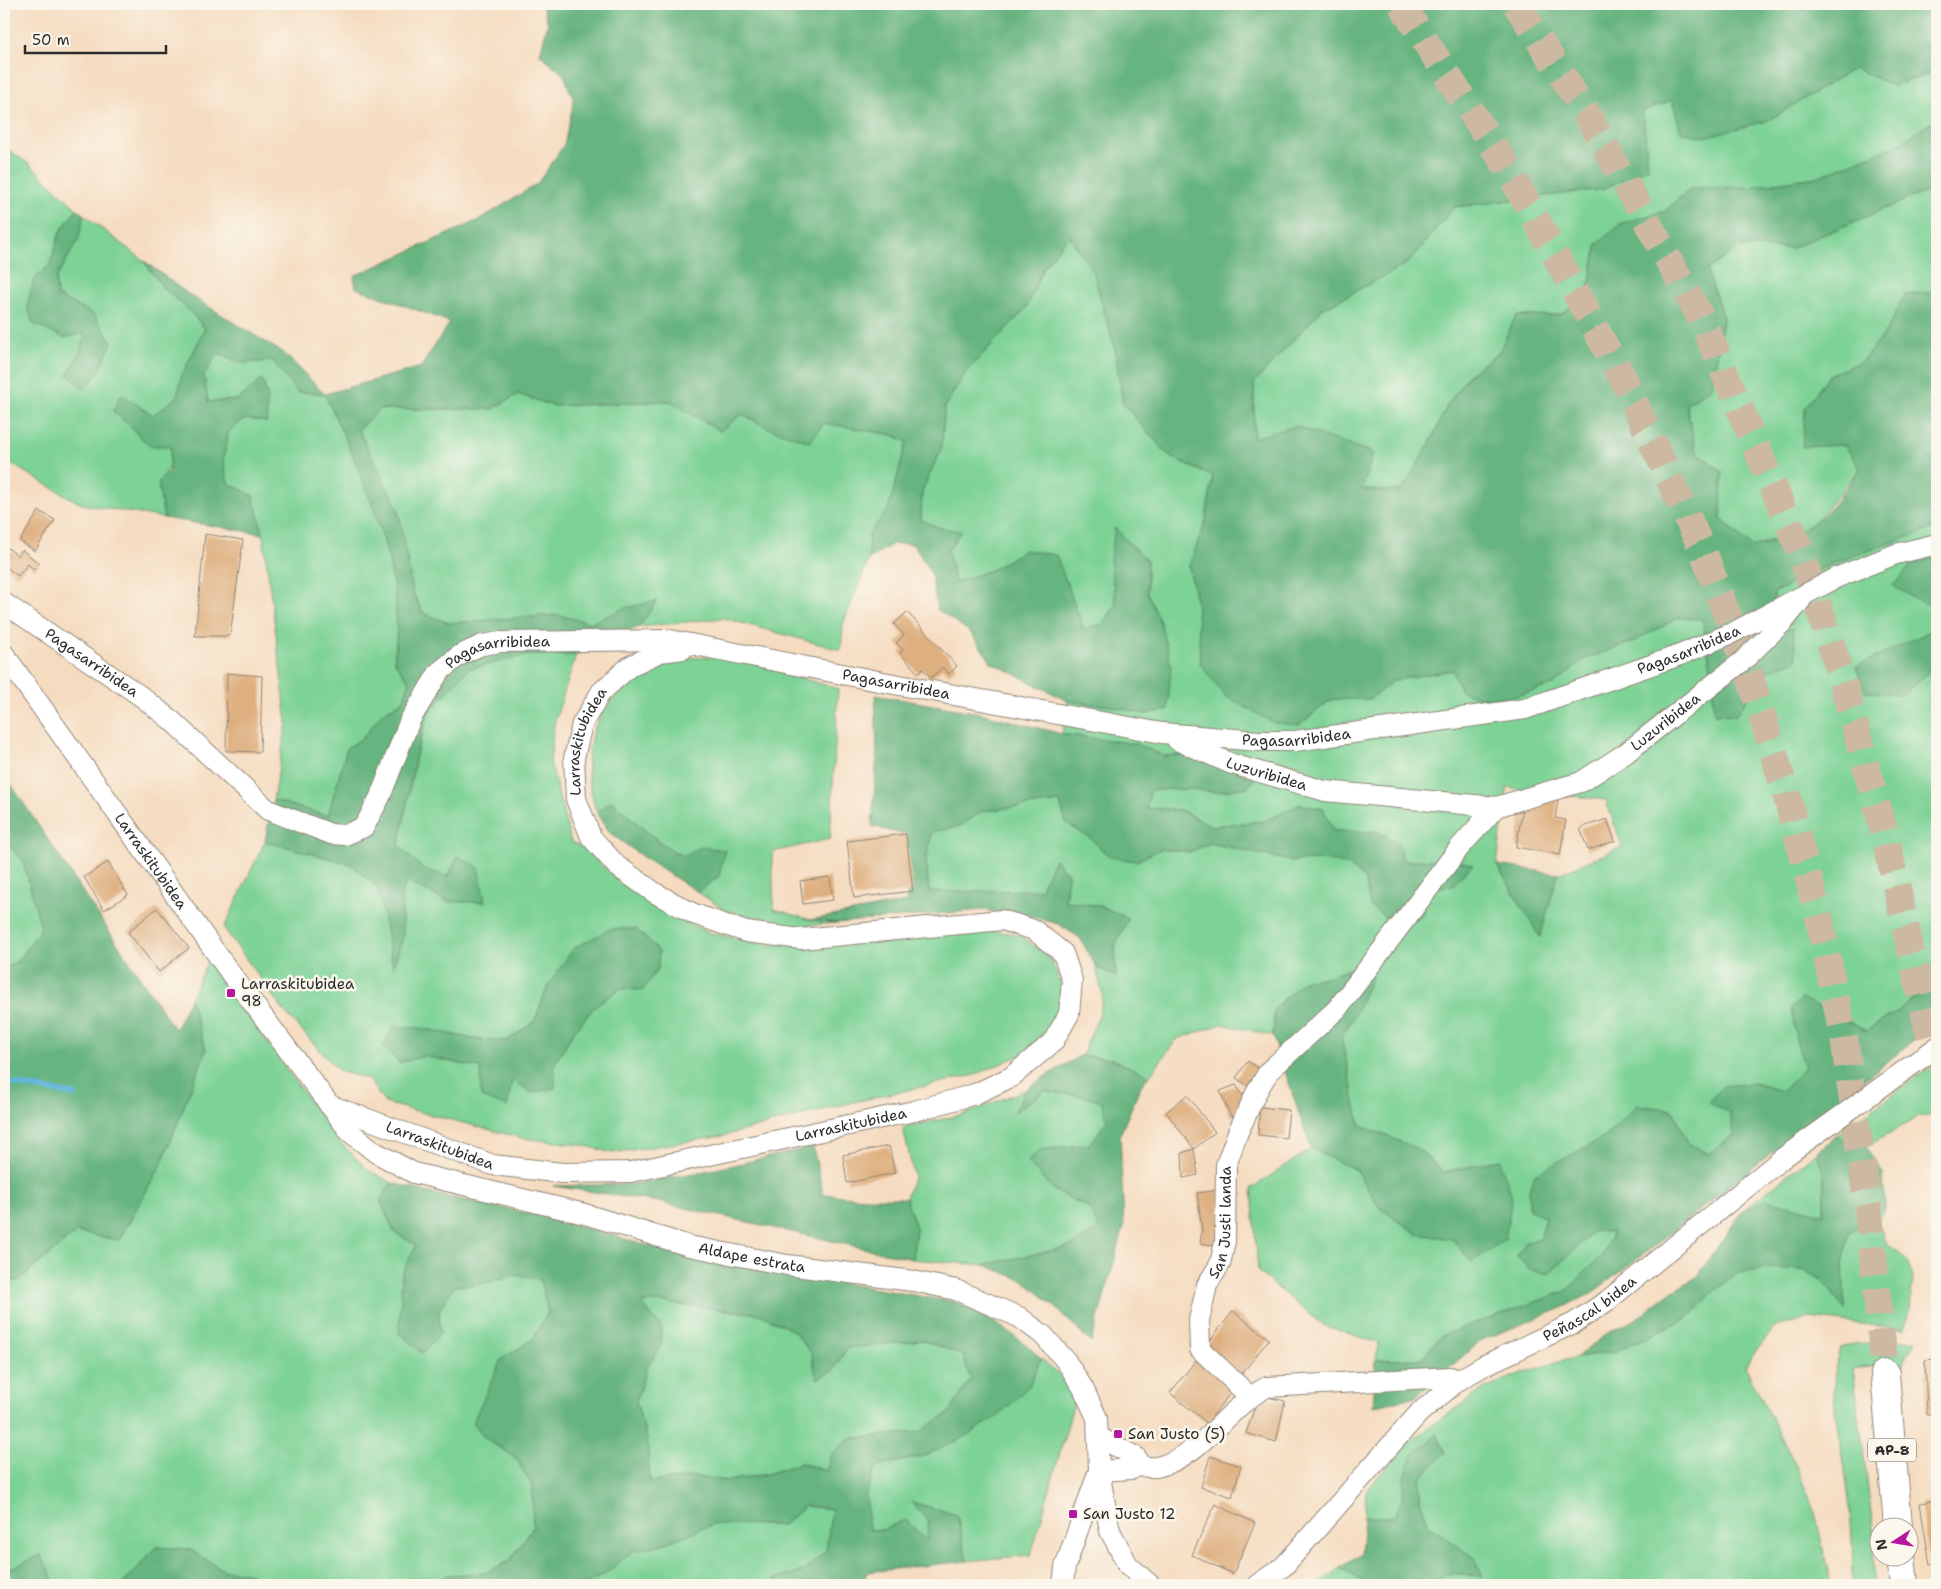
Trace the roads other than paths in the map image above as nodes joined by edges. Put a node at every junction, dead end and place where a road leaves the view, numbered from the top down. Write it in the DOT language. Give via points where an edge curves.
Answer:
graph roads {
  1 [pos="1937,544"];
  2 [pos="1807,592"];
  3 [pos="4,603"];
  4 [pos="697,646"];
  5 [pos="4,654"];
  6 [pos="1162,733"];
  7 [pos="1496,807"];
  8 [pos="1937,1047"];
  9 [pos="329,1105"];
  10 [pos="1885,1374"];
  11 [pos="1459,1380"];
  12 [pos="1249,1396"];
  13 [pos="1099,1437"];
  14 [pos="1138,1466"];
  15 [pos="1099,1472"];
  16 [pos="1897,1516"];
  17 [pos="1902,1566"];
  18 [pos="1063,1585"];
  19 [pos="1150,1585"];
  20 [pos="1257,1585"];
  21 [pos="1904,1585"];
  1 -- 2 [label="street, Pagasarribidea" via="1896,554"];
  2 -- 6 [label="street, Pagasarribidea" via="1732,633 1680,655 1525,709 1295,741 1259,742"];
  2 -- 7 [label="street, Luzuribidea" via="1784,622 1744,660 1626,753 1581,782"];
  3 -- 4 [label="street, Pagasarribidea" via="142,697 268,810 331,834 345,835 364,827 380,797 410,720 440,672 460,655 482,645 522,641 670,640"];
  4 -- 6 [label="street, Pagasarribidea"];
  4 -- 9 [label="street, Larraskitubidea" via="660,652 630,666 601,692 582,724 574,758 576,800 591,836 617,866 694,914 746,932 801,938 1002,920 1034,930 1063,953 1072,980 1069,1014 1053,1042 1011,1077 975,1094 905,1114 631,1172 562,1173 493,1165"];
  5 -- 9 [label="street, Larraskitubidea" via="140,848"];
  6 -- 7 [label="street, Luzuribidea" via="1232,764 1325,791"];
  7 -- 12 [label="street, San Justi landa" via="1460,847 1337,1009 1269,1071 1238,1132 1226,1165 1225,1242 1220,1264 1207,1285 1199,1320 1200,1349"];
  8 -- 11 [label="street, Peñascal bidea" via="1784,1157 1607,1301 1574,1323"];
  9 -- 13 [label="street, Aldape estrata" via="350,1132 375,1152 414,1173 585,1214 689,1246 787,1265 914,1281 956,1290 990,1303 1019,1317 1043,1336 1066,1361 1083,1388 1096,1418"];
  10 -- 16 [label="highway, AP-8"];
  11 -- 12 [label="street" via="1450,1376 1267,1387"];
  11 -- 20 [label="street, Peñascal bidea" via="1420,1414 1284,1566"];
  12 -- 14 [label="street" via="1231,1416 1184,1455 1156,1468"];
  13 -- 14 [label="street" via="1136,1457"];
  13 -- 15 [label="street, Aldape estrata"];
  14 -- 15 [label="street"];
  15 -- 18 [label="street" via="1065,1567"];
  15 -- 19 [label="street" via="1110,1531 1128,1565"];
  17 -- 21 [label="highway"];
}
